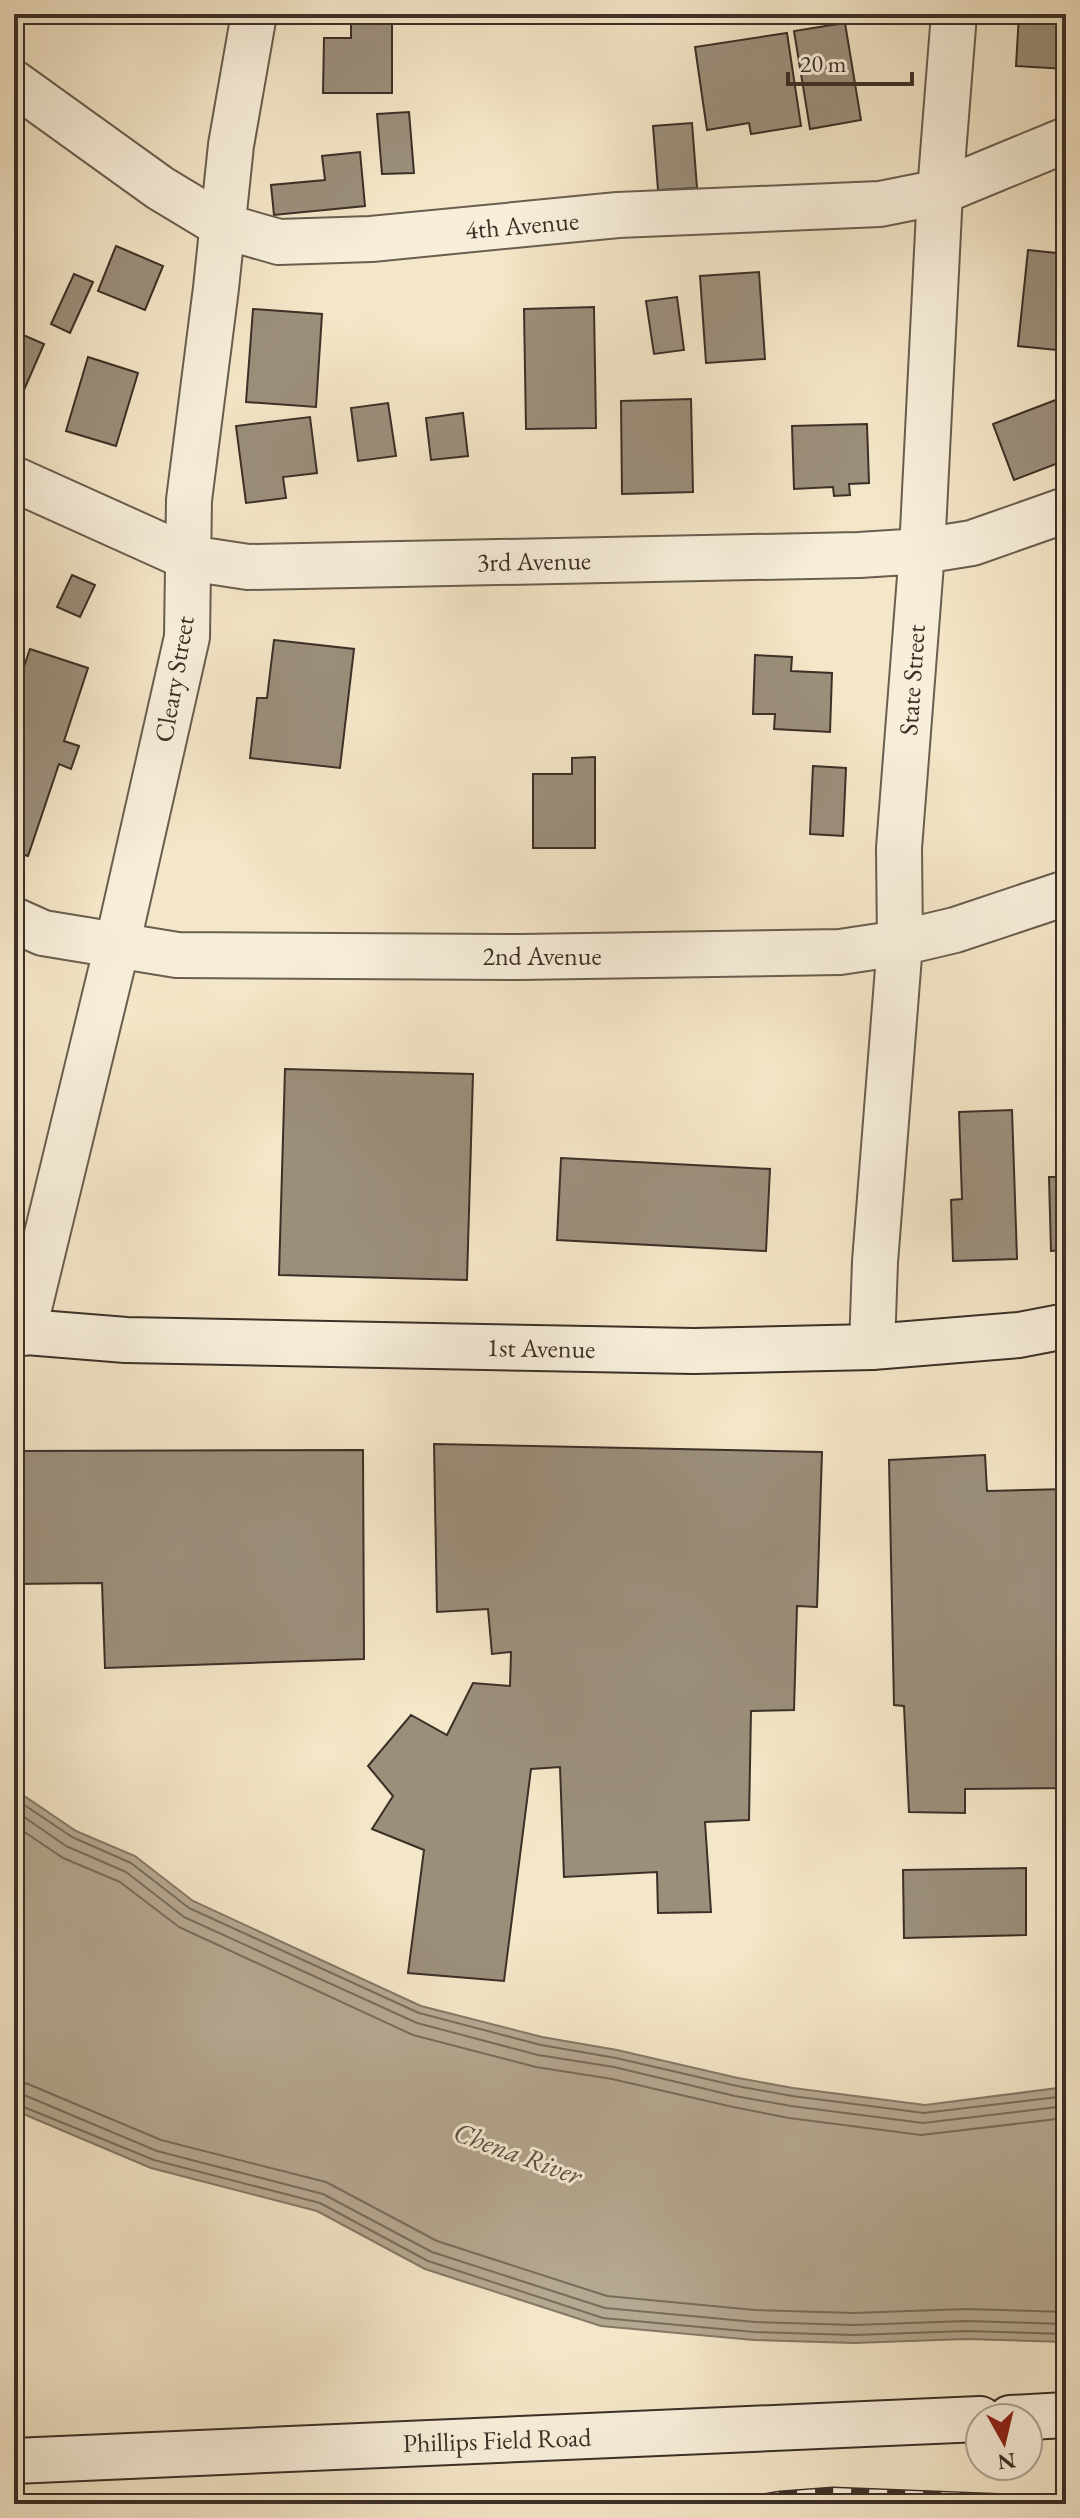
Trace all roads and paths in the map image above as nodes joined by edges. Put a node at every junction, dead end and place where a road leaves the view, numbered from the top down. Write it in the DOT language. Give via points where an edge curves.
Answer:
graph roads {
  1 [pos="254,14"];
  2 [pos="954,14"];
  3 [pos="14,83"];
  4 [pos="1066,140"];
  5 [pos="940,192"];
  6 [pos="223,226"];
  7 [pos="14,479"];
  8 [pos="1066,510"];
  9 [pos="922,551"];
  10 [pos="189,558"];
  11 [pos="1066,893"];
  12 [pos="14,920"];
  13 [pos="900,943"];
  14 [pos="117,946"];
  15 [pos="1066,1326"];
  16 [pos="19,1332"];
  17 [pos="872,1347"];
  18 [pos="1066,2415"];
  19 [pos="1044,2416"];
  20 [pos="964,2420"];
  21 [pos="14,2461"];
  1 -- 6 [label="street, Cleary Street"];
  2 -- 5 [label="street, State Street"];
  3 -- 6 [label="street, 4th Avenue" via="160,188"];
  4 -- 5 [label="street, 4th Avenue"];
  5 -- 6 [label="street, 4th Avenue" via="880,204 618,215 371,239 279,242"];
  5 -- 9 [label="street, State Street"];
  6 -- 10 [label="street, Cleary Street" via="189,500"];
  7 -- 10 [label="street, 3rd Avenue"];
  8 -- 9 [label="street, 3rd Avenue" via="972,543"];
  9 -- 10 [label="street, 3rd Avenue" via="248,567"];
  9 -- 13 [label="street, State Street" via="899,848"];
  10 -- 14 [label="street, Cleary Street" via="187,637"];
  11 -- 13 [label="street, 2nd Avenue"];
  12 -- 14 [label="street, 2nd Avenue" via="43,933"];
  13 -- 14 [label="street, 2nd Avenue" via="840,952 520,957 177,955"];
  13 -- 17 [label="street, State Street"];
  14 -- 16 [label="street, Cleary Street"];
  15 -- 17 [label="street, 1st Avenue"];
  16 -- 17 [label="street, 1st Avenue" via="126,1340 664,1350"];
  18 -- 19 [label="street"];
  20 -- 21 [label="street, Phillips Field Road"];
}
